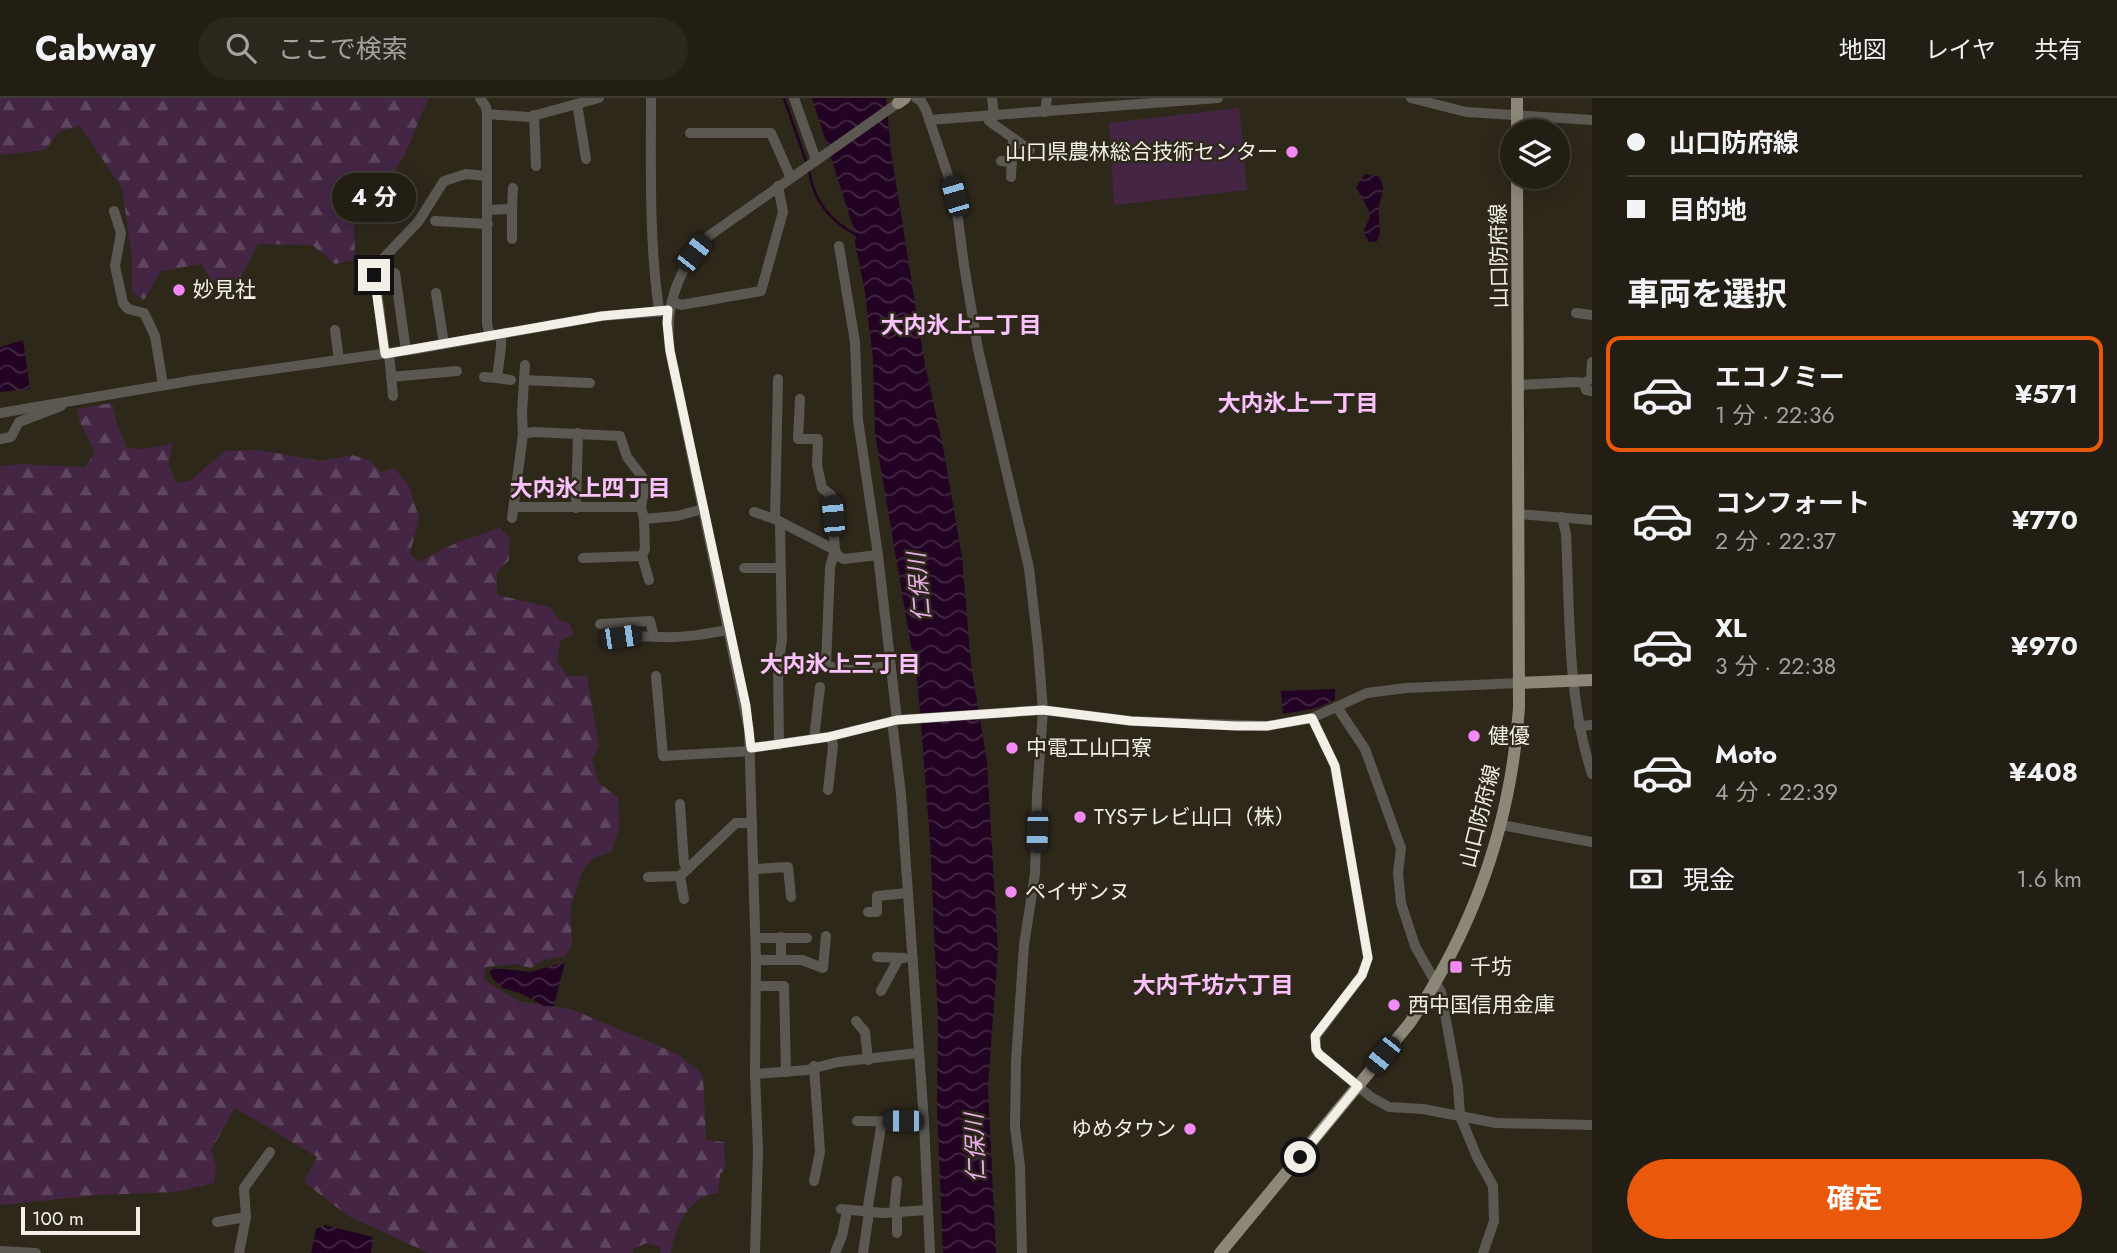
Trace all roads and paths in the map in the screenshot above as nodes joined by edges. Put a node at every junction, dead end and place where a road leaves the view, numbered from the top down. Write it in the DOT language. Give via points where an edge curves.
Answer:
graph roads {
  1 [pos="480,98"];
  2 [pos="599,98"];
  3 [pos="650,98"];
  4 [pos="794,98"];
  5 [pos="916,98"];
  6 [pos="992,98"];
  7 [pos="1047,98"];
  8 [pos="1219,98"];
  9 [pos="1411,98"];
  10 [pos="1517,98"];
  11 [pos="900,102"];
  12 [pos="1104,103"];
  13 [pos="577,104"];
  14 [pos="1045,112"];
  15 [pos="487,114"];
  16 [pos="534,115"];
  17 [pos="1517,115"];
  18 [pos="990,116"];
  19 [pos="1517,119"];
  20 [pos="929,120"];
  21 [pos="1592,120"];
  22 [pos="690,133"];
  23 [pos="1013,138"];
  24 [pos="1030,150"];
  25 [pos="820,157"];
  26 [pos="586,159"];
  27 [pos="536,166"];
  28 [pos="486,176"];
  29 [pos="1011,177"];
  30 [pos="790,178"];
  31 [pos="778,186"];
  32 [pos="513,188"];
  33 [pos="1517,189"];
  34 [pos="512,209"];
  35 [pos="488,210"];
  36 [pos="114,211"];
  37 [pos="435,221"];
  38 [pos="488,224"];
  39 [pos="512,239"];
  40 [pos="839,246"];
  41 [pos="395,273"];
  42 [pos="436,293"];
  43 [pos="667,307"];
  44 [pos="1576,313"];
  45 [pos="1592,315"];
  46 [pos="335,330"];
  47 [pos="495,335"];
  48 [pos="444,344"];
  49 [pos="406,351"];
  50 [pos="387,353"];
  51 [pos="340,360"];
  52 [pos="1592,362"];
  53 [pos="525,365"];
  54 [pos="457,370"];
  55 [pos="391,377"];
  56 [pos="484,377"];
  57 [pos="497,378"];
  58 [pos="778,379"];
  59 [pos="511,380"];
  60 [pos="524,380"];
  61 [pos="590,383"];
  62 [pos="163,385"];
  63 [pos="1519,385"];
  64 [pos="1588,387"];
  65 [pos="393,396"];
  66 [pos="800,399"];
  67 [pos="67,401"];
  68 [pos="0,413"];
  69 [pos="578,433"];
  70 [pos="523,434"];
  71 [pos="0,439"];
  72 [pos="576,508"];
  73 [pos="641,508"];
  74 [pos="704,509"];
  75 [pos="754,512"];
  76 [pos="1519,514"];
  77 [pos="1562,517"];
  78 [pos="643,519"];
  79 [pos="1592,520"];
  80 [pos="778,521"];
  81 [pos="835,550"];
  82 [pos="878,555"];
  83 [pos="642,556"];
  84 [pos="583,558"];
  85 [pos="744,568"];
  86 [pos="780,568"];
  87 [pos="649,580"];
  88 [pos="600,624"];
  89 [pos="728,630"];
  90 [pos="654,636"];
  91 [pos="611,640"];
  92 [pos="811,664"];
  93 [pos="826,665"];
  94 [pos="891,666"];
  95 [pos="656,676"];
  96 [pos="1592,680"];
  97 [pos="1574,681"];
  98 [pos="1519,683"];
  99 [pos="820,687"];
  100 [pos="1337,707"];
  101 [pos="1043,710"];
  102 [pos="1312,718"];
  103 [pos="897,720"];
  104 [pos="1592,725"];
  105 [pos="1579,726"];
  106 [pos="831,736"];
  107 [pos="814,739"];
  108 [pos="779,745"];
  109 [pos="751,749"];
  110 [pos="1592,775"];
  111 [pos="828,790"];
  112 [pos="680,804"];
  113 [pos="752,823"];
  114 [pos="1501,825"];
  115 [pos="1592,842"];
  116 [pos="754,869"];
  117 [pos="684,873"];
  118 [pos="648,877"];
  119 [pos="908,893"];
  120 [pos="791,897"];
  121 [pos="684,899"];
  122 [pos="868,912"];
  123 [pos="781,936"];
  124 [pos="826,936"];
  125 [pos="756,937"];
  126 [pos="807,938"];
  127 [pos="877,957"];
  128 [pos="900,958"];
  129 [pos="911,958"];
  130 [pos="757,960"];
  131 [pos="781,960"];
  132 [pos="1436,982"];
  133 [pos="756,986"];
  134 [pos="881,991"];
  135 [pos="856,1021"];
  136 [pos="918,1053"];
  137 [pos="868,1060"];
  138 [pos="814,1066"];
  139 [pos="786,1072"];
  140 [pos="755,1074"];
  141 [pos="1358,1086"];
  142 [pos="1460,1116"];
  143 [pos="857,1121"];
  144 [pos="882,1121"];
  145 [pos="924,1122"];
  146 [pos="1592,1125"];
  147 [pos="270,1152"];
  148 [pos="814,1181"];
  149 [pos="897,1181"];
  150 [pos="928,1210"];
  151 [pos="868,1212"];
  152 [pos="895,1212"];
  153 [pos="246,1217"];
  154 [pos="216,1222"];
  155 [pos="897,1233"];
  156 [pos="0,1251"];
  157 [pos="36,1253"];
  158 [pos="239,1253"];
  159 [pos="755,1253"];
  160 [pos="835,1253"];
  161 [pos="863,1253"];
  162 [pos="930,1253"];
  163 [pos="1022,1253"];
  164 [pos="1220,1253"];
  165 [pos="1483,1253"];
  1 -- 15 [label="street"];
  2 -- 13 [label="street"];
  3 -- 43 [label="street" via="654,273"];
  4 -- 25 [label="street"];
  5 -- 20 [label="street"];
  6 -- 18 [label="street"];
  7 -- 14 [label="street"];
  8 -- 12 [label="street"];
  9 -- 17 [label="street" via="1466,112"];
  10 -- 17 [label="main road"];
  11 -- 25 [label="street"];
  12 -- 14 [label="street"];
  13 -- 16 [label="street"];
  13 -- 26 [label="street"];
  14 -- 18 [label="street"];
  15 -- 16 [label="street"];
  15 -- 28 [label="street"];
  16 -- 27 [label="street"];
  17 -- 19 [label="main road"];
  17 -- 21 [label="street"];
  18 -- 20 [label="street"];
  18 -- 23 [label="street" via="989,121"];
  20 -- 101 [label="street" via="955,196 978,349 1029,568"];
  22 -- 30 [label="street" via="771,133"];
  23 -- 24 [label="street"];
  23 -- 29 [label="street" via="1006,161"];
  25 -- 30 [label="street"];
  28 -- 35 [label="street"];
  28 -- 50 [label="street" via="466,174 443,181 418,222 376,266"];
  30 -- 31 [label="street"];
  31 -- 43 [label="street" via="703,240"];
  31 -- 43 [label="street" via="783,212 761,291"];
  32 -- 34 [label="street"];
  33 -- 63 [label="main road, 山口防府線"];
  34 -- 35 [label="street"];
  34 -- 39 [label="street"];
  35 -- 38 [label="street"];
  36 -- 62 [label="street" via="121,233 115,266 123,303 144,313 155,336"];
  37 -- 38 [label="street"];
  38 -- 47 [label="street" via="487,317"];
  40 -- 82 [label="street" via="855,342 858,420"];
  41 -- 49 [label="street"];
  42 -- 48 [label="street"];
  43 -- 47 [label="street"];
  43 -- 74 [label="street" via="670,351"];
  44 -- 45 [label="street"];
  46 -- 51 [label="street"];
  47 -- 48 [label="street"];
  47 -- 57 [label="street" via="501,347"];
  48 -- 49 [label="street"];
  49 -- 50 [label="street"];
  50 -- 51 [label="street"];
  50 -- 55 [label="street"];
  51 -- 62 [label="street"];
  52 -- 64 [label="street"];
  53 -- 60 [label="street"];
  54 -- 55 [label="street"];
  55 -- 65 [label="street"];
  56 -- 57 [label="street"];
  57 -- 59 [label="street"];
  58 -- 80 [label="street"];
  60 -- 61 [label="street"];
  60 -- 70 [label="street"];
  62 -- 67 [label="street"];
  63 -- 64 [label="street"];
  63 -- 76 [label="main road, 山口防府線"];
  66 -- 81 [label="street" via="798,439 818,439 817,465 821,488 831,495"];
  67 -- 68 [label="street"];
  67 -- 71 [label="street" via="19,422 11,437"];
  69 -- 70 [label="street"];
  69 -- 72 [label="street"];
  69 -- 73 [label="street" via="620,436 645,485"];
  70 -- 72 [label="street" via="513,512"];
  72 -- 73 [label="street"];
  73 -- 78 [label="street"];
  74 -- 78 [label="street"];
  74 -- 89 [label="street"];
  75 -- 80 [label="street"];
  76 -- 77 [label="street"];
  76 -- 98 [label="main road, 山口防府線"];
  77 -- 79 [label="street"];
  77 -- 97 [label="street"];
  78 -- 83 [label="street"];
  80 -- 81 [label="street"];
  80 -- 86 [label="street"];
  81 -- 82 [label="street" via="844,559"];
  81 -- 93 [label="street" via="830,567"];
  82 -- 94 [label="street"];
  83 -- 84 [label="street"];
  83 -- 87 [label="street"];
  85 -- 86 [label="street"];
  86 -- 108 [label="street"];
  88 -- 90 [label="street" via="650,621"];
  89 -- 90 [label="street"];
  89 -- 109 [label="street"];
  90 -- 91 [label="street"];
  92 -- 93 [label="street"];
  93 -- 94 [label="street" via="850,670"];
  94 -- 103 [label="street"];
  95 -- 109 [label="street" via="663,756"];
  96 -- 97 [label="main road"];
  97 -- 98 [label="main road"];
  97 -- 105 [label="street"];
  98 -- 100 [label="street" via="1389,690 1356,696"];
  98 -- 114 [label="main road, 山口防府線" via="1515,749"];
  99 -- 107 [label="street"];
  100 -- 102 [label="street"];
  100 -- 132 [label="street" via="1365,749 1398,839 1401,903 1415,946"];
  101 -- 102 [label="street" via="1131,721 1236,726"];
  101 -- 103 [label="street"];
  101 -- 163 [label="street" via="1035,874 1024,945 1016,1062"];
  102 -- 141 [label="street" via="1335,766 1368,958 1362,975 1315,1036 1315,1044 1319,1054"];
  103 -- 106 [label="street"];
  103 -- 119 [label="street"];
  104 -- 105 [label="street"];
  105 -- 110 [label="street"];
  106 -- 107 [label="street"];
  106 -- 111 [label="street" via="834,746"];
  107 -- 108 [label="street"];
  108 -- 109 [label="street"];
  109 -- 113 [label="street"];
  112 -- 117 [label="street"];
  113 -- 116 [label="street"];
  113 -- 117 [label="street" via="736,823"];
  114 -- 115 [label="street"];
  114 -- 132 [label="main road, 山口防府線" via="1474,905"];
  116 -- 120 [label="street" via="788,867"];
  116 -- 125 [label="street"];
  117 -- 118 [label="street"];
  117 -- 121 [label="street"];
  119 -- 122 [label="street" via="877,896 877,912"];
  119 -- 129 [label="street"];
  123 -- 125 [label="street"];
  123 -- 126 [label="street"];
  123 -- 131 [label="street"];
  124 -- 131 [label="street" via="823,968 802,960"];
  125 -- 130 [label="street"];
  127 -- 128 [label="street"];
  128 -- 129 [label="street"];
  128 -- 134 [label="street"];
  129 -- 136 [label="street"];
  130 -- 131 [label="street"];
  130 -- 133 [label="street"];
  132 -- 141 [label="main road, 山口防府線" via="1409,1024"];
  132 -- 142 [label="street" via="1444,1003"];
  133 -- 139 [label="street" via="784,986"];
  133 -- 140 [label="street"];
  135 -- 137 [label="street" via="865,1032"];
  136 -- 137 [label="street"];
  136 -- 145 [label="street"];
  137 -- 138 [label="street"];
  138 -- 139 [label="street"];
  138 -- 148 [label="street" via="820,1152"];
  139 -- 140 [label="street"];
  140 -- 159 [label="street"];
  141 -- 142 [label="street" via="1389,1107"];
  141 -- 164 [label="main road, 山口防府線"];
  142 -- 146 [label="street" via="1479,1122"];
  142 -- 165 [label="street" via="1493,1186 1494,1221"];
  143 -- 144 [label="street"];
  144 -- 145 [label="street"];
  144 -- 151 [label="street"];
  145 -- 150 [label="street"];
  147 -- 153 [label="street" via="244,1188"];
  149 -- 152 [label="street"];
  150 -- 152 [label="street"];
  150 -- 162 [label="street"];
  151 -- 152 [label="street"];
  151 -- 160 [label="street" via="844,1210"];
  151 -- 161 [label="street"];
  152 -- 155 [label="street"];
  153 -- 154 [label="street"];
  153 -- 158 [label="street"];
  156 -- 157 [label="street"];
}
